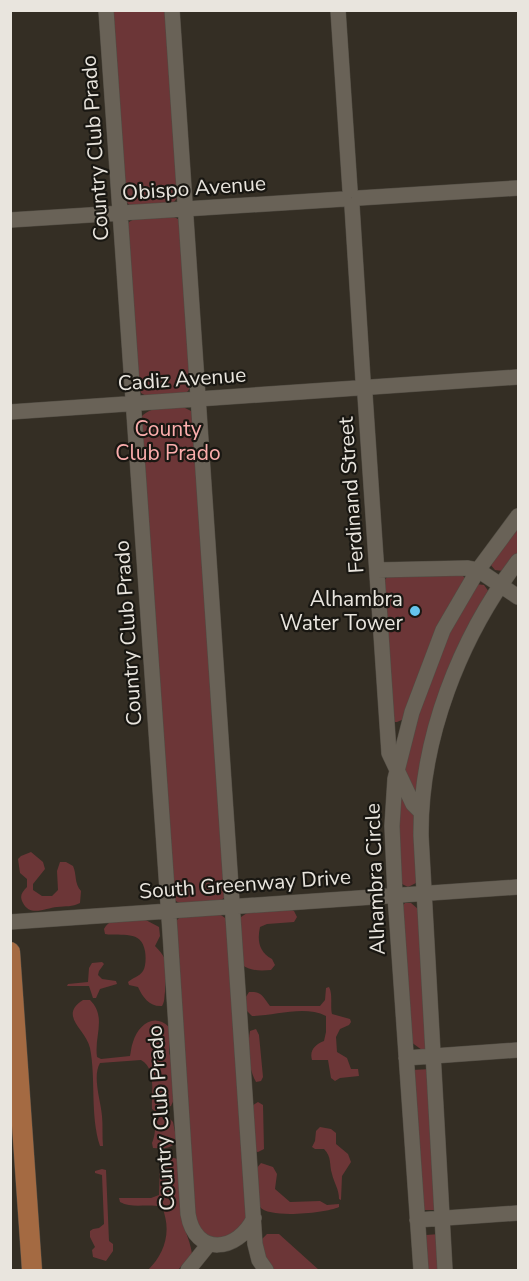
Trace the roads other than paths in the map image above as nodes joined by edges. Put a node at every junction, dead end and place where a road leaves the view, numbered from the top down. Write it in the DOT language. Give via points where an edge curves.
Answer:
graph roads {
  1 [pos="106,10"];
  2 [pos="172,10"];
  3 [pos="338,10"];
  4 [pos="519,188"];
  5 [pos="351,198"];
  6 [pos="186,210"];
  7 [pos="120,214"];
  8 [pos="10,220"];
  9 [pos="519,377"];
  10 [pos="364,388"];
  11 [pos="198,399"];
  12 [pos="133,403"];
  13 [pos="10,412"];
  14 [pos="519,516"];
  15 [pos="519,561"];
  16 [pos="377,570"];
  17 [pos="478,570"];
  18 [pos="501,585"];
  19 [pos="519,597"];
  20 [pos="396,769"];
  21 [pos="421,812"];
  22 [pos="519,887"];
  23 [pos="424,893"];
  24 [pos="395,895"];
  25 [pos="232,907"];
  26 [pos="169,911"];
  27 [pos="10,922"];
  28 [pos="10,952"];
  29 [pos="519,1050"];
  30 [pos="433,1056"];
  31 [pos="406,1058"];
  32 [pos="14,1064"];
  33 [pos="519,1213"];
  34 [pos="254,1218"];
  35 [pos="441,1218"];
  36 [pos="417,1220"];
  37 [pos="209,1244"];
  38 [pos="32,1270"];
  39 [pos="188,1270"];
  40 [pos="266,1270"];
  41 [pos="421,1270"];
  42 [pos="445,1270"];
  1 -- 7 [label="street, Country Club Prado"];
  2 -- 6 [label="street"];
  3 -- 5 [label="street, Ferdinand Street"];
  4 -- 5 [label="street, Obispo Avenue"];
  5 -- 6 [label="street, Obispo Avenue"];
  5 -- 10 [label="street, Ferdinand Street"];
  6 -- 7 [label="street, Obispo Avenue"];
  6 -- 11 [label="street"];
  7 -- 8 [label="street, Obispo Avenue"];
  7 -- 12 [label="street, Country Club Prado"];
  9 -- 10 [label="street, Cadiz Avenue"];
  10 -- 11 [label="street, Cadiz Avenue"];
  10 -- 16 [label="street, Ferdinand Street"];
  11 -- 12 [label="street, Cadiz Avenue"];
  11 -- 25 [label="street"];
  12 -- 13 [label="street, Cadiz Avenue"];
  12 -- 26 [label="street, Country Club Prado"];
  14 -- 17 [label="street, Alhambra Circle"];
  15 -- 18 [label="street"];
  16 -- 17 [label="street"];
  16 -- 20 [label="street, Ferdinand Street" via="390,758"];
  17 -- 18 [label="street"];
  17 -- 20 [label="street, Alhambra Circle" via="434,650"];
  18 -- 19 [label="street"];
  18 -- 21 [label="street" via="473,632 448,692 428,764"];
  20 -- 21 [label="street"];
  20 -- 24 [label="street, Alhambra Circle" via="392,826"];
  21 -- 23 [label="street"];
  22 -- 23 [label="street, South Greenway Drive"];
  23 -- 24 [label="street, South Greenway Drive"];
  23 -- 30 [label="street"];
  24 -- 25 [label="street, South Greenway Drive"];
  24 -- 31 [label="street, Alhambra Circle"];
  25 -- 26 [label="street, South Greenway Drive"];
  25 -- 34 [label="street"];
  26 -- 27 [label="street, South Greenway Drive"];
  26 -- 37 [label="street, Country Club Prado" via="188,1214 192,1230"];
  28 -- 32 [label="main road"];
  29 -- 30 [label="street"];
  30 -- 31 [label="street"];
  30 -- 35 [label="street"];
  31 -- 36 [label="street, Alhambra Circle"];
  32 -- 38 [label="main road"];
  33 -- 35 [label="street"];
  34 -- 37 [label="street" via="238,1238 221,1245"];
  34 -- 40 [label="street" via="256,1252"];
  35 -- 36 [label="street"];
  35 -- 42 [label="street"];
  36 -- 41 [label="street, Alhambra Circle"];
  37 -- 39 [label="street"];
}
